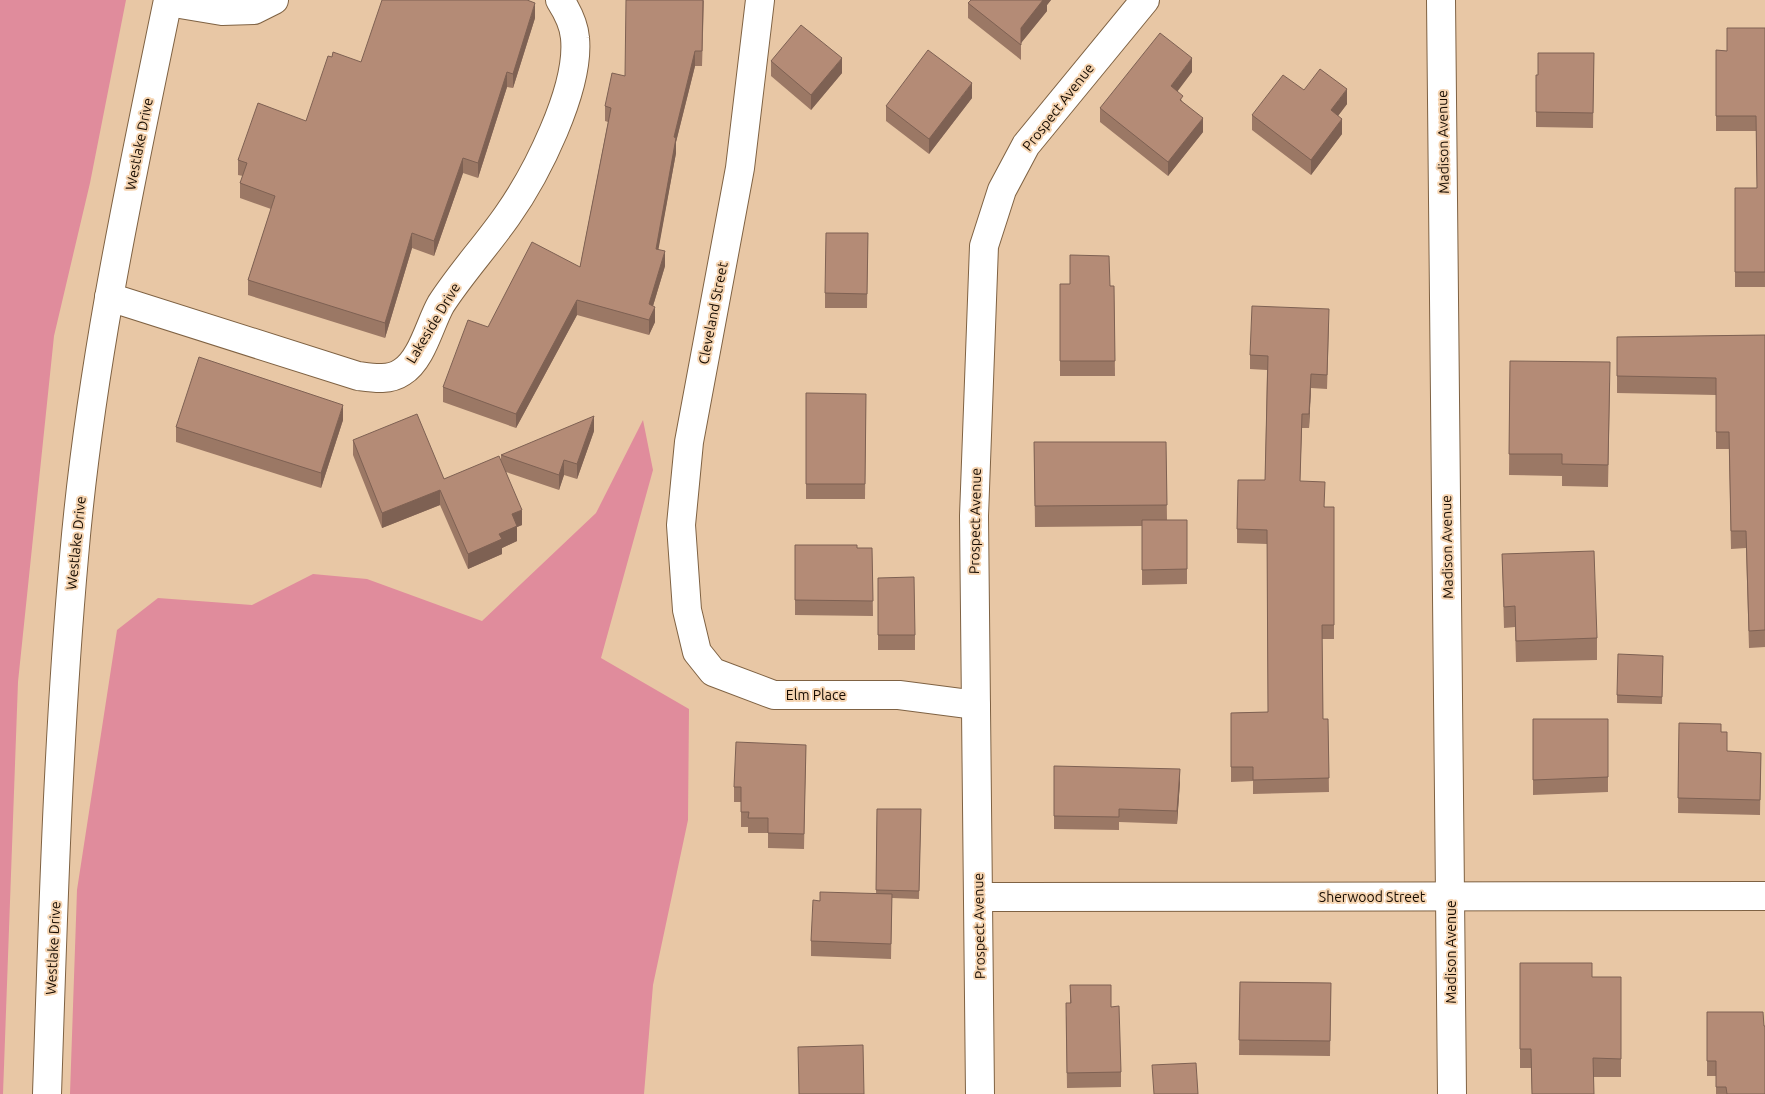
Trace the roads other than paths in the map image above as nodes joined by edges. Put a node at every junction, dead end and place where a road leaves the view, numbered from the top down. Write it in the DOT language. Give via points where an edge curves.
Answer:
graph roads {
  1 [pos="274,0"];
  2 [pos="560,0"];
  3 [pos="760,0"];
  4 [pos="1145,0"];
  5 [pos="1441,0"];
  6 [pos="168,1"];
  7 [pos="109,297"];
  8 [pos="690,626"];
  9 [pos="976,705"];
  10 [pos="1765,896"];
  11 [pos="979,897"];
  12 [pos="1451,897"];
  13 [pos="47,1094"];
  14 [pos="980,1094"];
  15 [pos="1452,1094"];
  1 -- 6 [label="street" via="254,10 222,11"];
  2 -- 7 [label="street, Lakeside Drive" via="568,13 575,38 572,70 562,112 539,164 507,215 441,305 418,352 403,372 382,379 358,376"];
  3 -- 8 [label="street, Cleveland Street" via="740,168 689,442 682,525"];
  4 -- 9 [label="street, Prospect Avenue" via="1026,145 1002,190 984,246 974,516"];
  5 -- 12 [label="street, Madison Avenue"];
  6 -- 7 [label="street, Westlake Drive"];
  7 -- 13 [label="street, Westlake Drive" via="73,565 64,696"];
  8 -- 9 [label="street, Elm Place" via="697,652 713,672 774,695 899,695"];
  9 -- 11 [label="street, Prospect Avenue"];
  10 -- 12 [label="street, Sherwood Street"];
  11 -- 12 [label="street, Sherwood Street"];
  11 -- 14 [label="street, Prospect Avenue"];
  12 -- 15 [label="street, Madison Avenue"];
}
